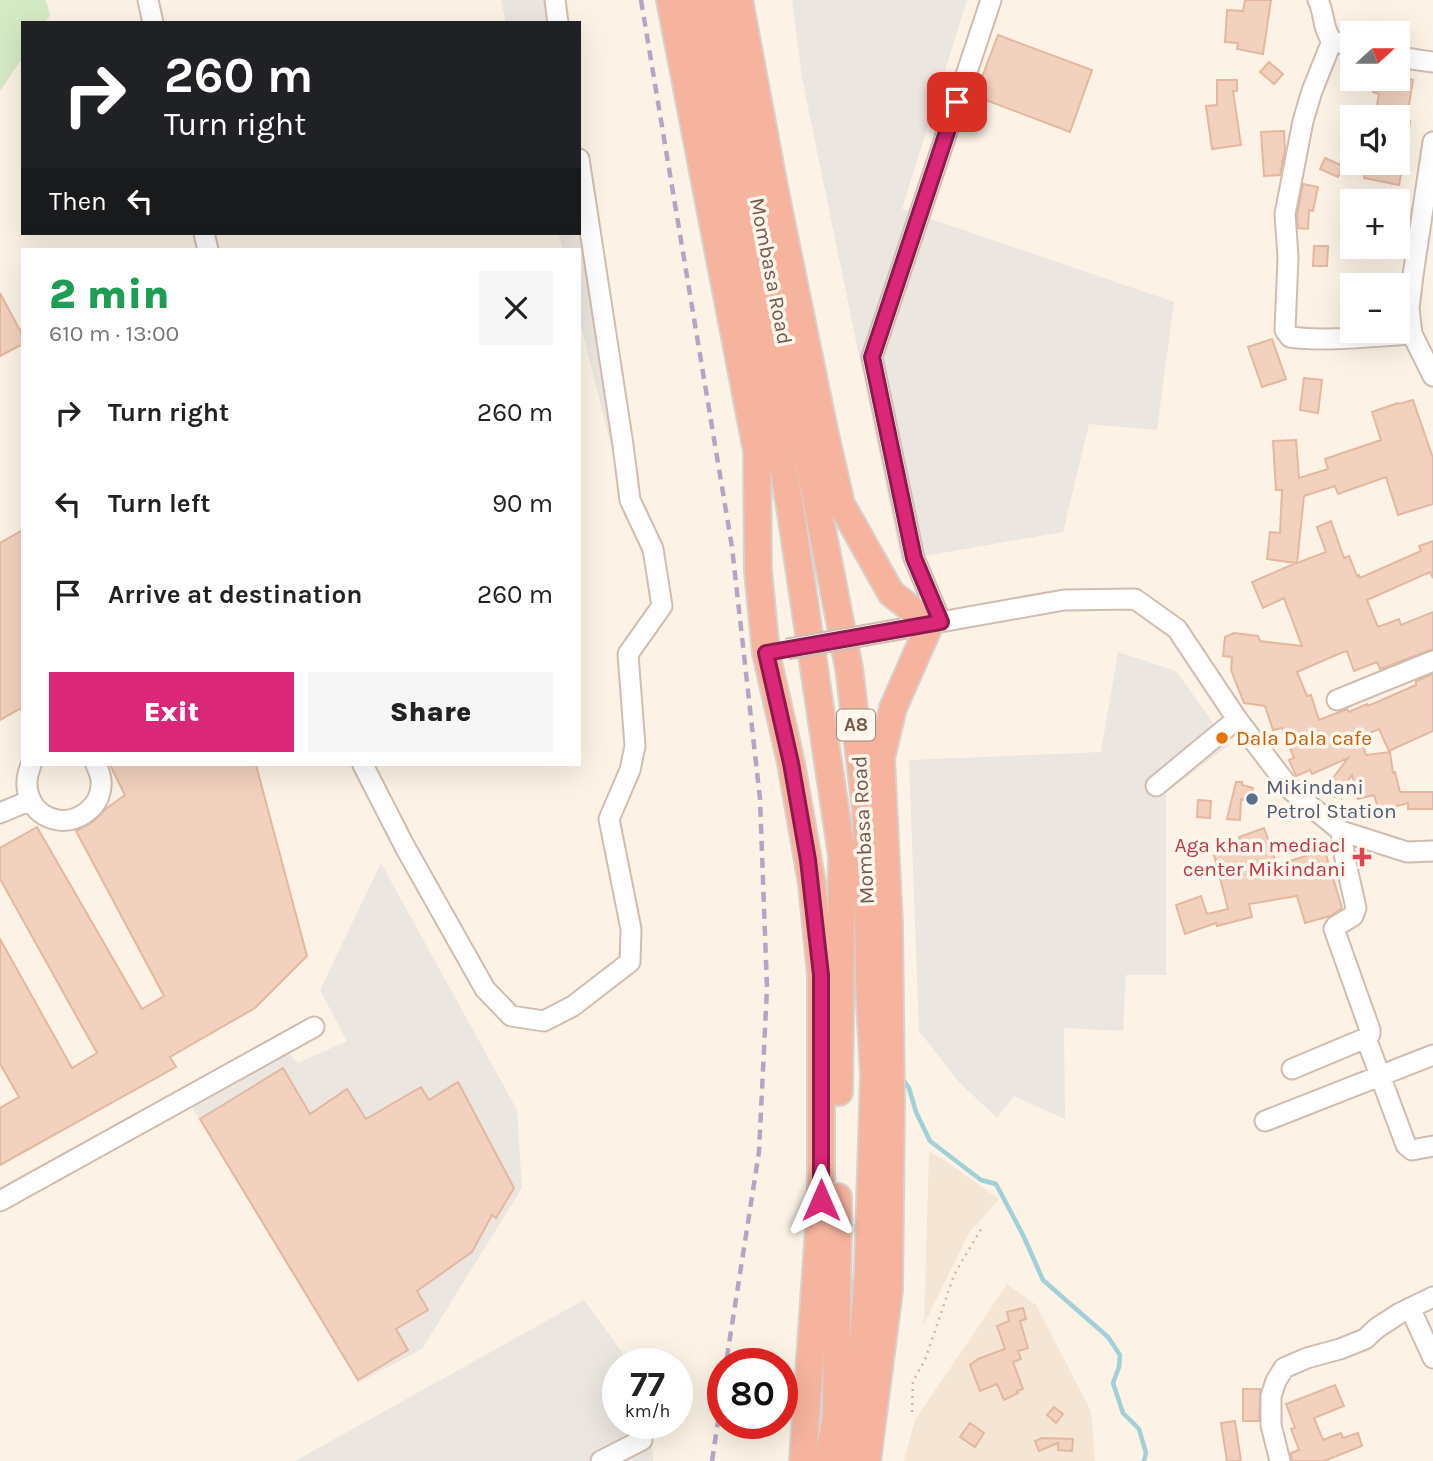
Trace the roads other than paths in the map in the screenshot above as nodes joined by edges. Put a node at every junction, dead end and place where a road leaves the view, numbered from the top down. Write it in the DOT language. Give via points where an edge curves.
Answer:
graph roads {
  1 [pos="148,0"];
  2 [pos="555,0"];
  3 [pos="670,0"];
  4 [pos="695,0"];
  5 [pos="719,0"];
  6 [pos="738,0"];
  7 [pos="991,0"];
  8 [pos="1318,0"];
  9 [pos="153,21"];
  10 [pos="558,21"];
  11 [pos="1332,41"];
  12 [pos="1340,43"];
  13 [pos="1410,59"];
  14 [pos="1433,62"];
  15 [pos="1433,142"];
  16 [pos="581,172"];
  17 [pos="1429,198"];
  18 [pos="1412,334"];
  19 [pos="1433,376"];
  20 [pos="935,623"];
  21 [pos="777,651"];
  22 [pos="1433,661"];
  23 [pos="1336,701"];
  24 [pos="1237,719"];
  25 [pos="32,766"];
  26 [pos="96,766"];
  27 [pos="364,766"];
  28 [pos="1156,786"];
  29 [pos="31,800"];
  30 [pos="0,813"];
  31 [pos="1340,831"];
  32 [pos="1433,851"];
  33 [pos="314,1027"];
  34 [pos="1366,1038"];
  35 [pos="1433,1055"];
  36 [pos="1292,1069"];
  37 [pos="1381,1075"];
  38 [pos="1265,1121"];
  39 [pos="1433,1146"];
  40 [pos="0,1201"];
  41 [pos="1433,1297"];
  42 [pos="1410,1308"];
  43 [pos="1433,1358"];
  44 [pos="642,1440"];
  45 [pos="601,1461"];
  46 [pos="803,1461"];
  47 [pos="828,1461"];
  48 [pos="848,1461"];
  49 [pos="867,1461"];
  50 [pos="1280,1461"];
  1 -- 9 [label="street"];
  2 -- 10 [label="street"];
  3 -- 21 [label="highway" via="757,451 758,571"];
  4 -- 47 [label="highway, Mombasa Road / A8" via="773,408 842,856 836,1416"];
  5 -- 48 [label="highway, Mombasa Road / A8" via="849,668 866,810 874,1076 868,1271 860,1383"];
  6 -- 20 [label="highway" via="841,503 891,593"];
  7 -- 20 [label="street" via="872,357 914,558"];
  8 -- 11 [label="street"];
  11 -- 12 [label="street"];
  11 -- 18 [label="street" via="1303,121 1285,214 1285,330 1293,338"];
  13 -- 14 [label="street"];
  15 -- 17 [label="street"];
  16 -- 27 [label="street" via="630,500 653,549 662,606 628,654 635,747 609,819 632,929 629,962 573,1006 544,1021 511,1016 485,989"];
  17 -- 18 [label="street" via="1409,308"];
  18 -- 19 [label="street"];
  20 -- 21 [label="street, bridge"];
  20 -- 24 [label="street" via="1065,600 1135,599 1177,629"];
  20 -- 49 [label="highway" via="893,708 881,758 890,981 889,1290"];
  21 -- 46 [label="highway" via="821,975 821,1200"];
  22 -- 23 [label="street"];
  24 -- 28 [label="street"];
  24 -- 31 [label="street" via="1292,791"];
  25 -- 29 [label="street" via="26,788"];
  26 -- 29 [label="street" via="101,785 98,798 80,816 59,820 46,816"];
  29 -- 30 [label="street"];
  31 -- 32 [label="street" via="1407,852"];
  31 -- 34 [label="street" via="1356,908 1353,916 1334,929 1370,1030"];
  33 -- 40 [label="street"];
  34 -- 36 [label="street"];
  34 -- 37 [label="street"];
  35 -- 37 [label="street"];
  37 -- 38 [label="street"];
  37 -- 39 [label="street" via="1408,1148"];
  41 -- 42 [label="street"];
  42 -- 43 [label="street"];
  42 -- 50 [label="street" via="1365,1339 1284,1368 1271,1396 1271,1425"];
  44 -- 45 [label="street"];
}
